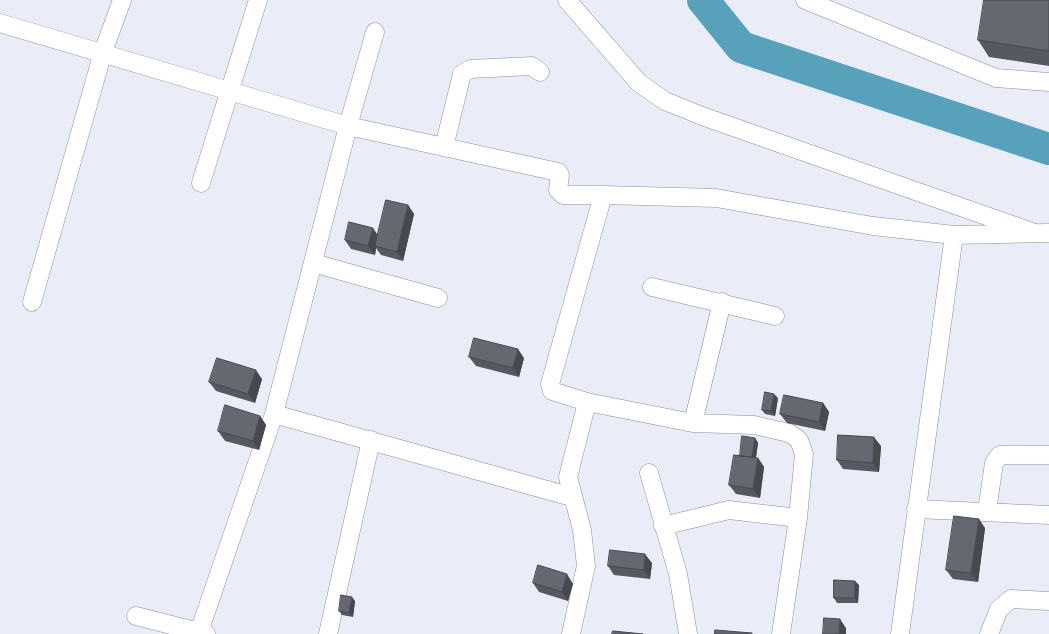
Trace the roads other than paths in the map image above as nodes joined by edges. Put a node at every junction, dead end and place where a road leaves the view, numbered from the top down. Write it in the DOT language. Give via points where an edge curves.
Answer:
graph roads {
  1 [pos="122,0"];
  2 [pos="258,0"];
  3 [pos="567,0"];
  4 [pos="805,0"];
  5 [pos="0,23"];
  6 [pos="375,32"];
  7 [pos="104,52"];
  8 [pos="540,72"];
  9 [pos="1049,82"];
  10 [pos="230,92"];
  11 [pos="348,126"];
  12 [pos="444,147"];
  13 [pos="201,183"];
  14 [pos="603,195"];
  15 [pos="1040,233"];
  16 [pos="954,235"];
  17 [pos="313,263"];
  18 [pos="652,287"];
  19 [pos="438,298"];
  20 [pos="32,302"];
  21 [pos="722,302"];
  22 [pos="775,316"];
  23 [pos="587,402"];
  24 [pos="274,414"];
  25 [pos="693,422"];
  26 [pos="371,440"];
  27 [pos="1049,455"];
  28 [pos="649,473"];
  29 [pos="572,497"];
  30 [pos="916,509"];
  31 [pos="987,511"];
  32 [pos="1049,515"];
  33 [pos="798,518"];
  34 [pos="664,526"];
  35 [pos="1049,601"];
  36 [pos="136,616"];
  37 [pos="202,633"];
  38 [pos="328,634"];
  39 [pos="571,634"];
  40 [pos="688,634"];
  41 [pos="781,634"];
  42 [pos="900,634"];
  43 [pos="989,634"];
  1 -- 7 [label="street"];
  2 -- 10 [label="street"];
  3 -- 15 [label="street" via="639,83 665,101"];
  4 -- 9 [label="street" via="996,78"];
  5 -- 7 [label="street"];
  6 -- 11 [label="street"];
  7 -- 10 [label="street"];
  7 -- 20 [label="street"];
  8 -- 12 [label="street" via="532,66 470,69 462,74"];
  10 -- 11 [label="street"];
  10 -- 13 [label="street"];
  11 -- 12 [label="street"];
  11 -- 17 [label="street"];
  12 -- 14 [label="street" via="558,172 558,190 563,196"];
  14 -- 16 [label="street" via="716,198 873,226"];
  14 -- 23 [label="street" via="550,384 552,391"];
  15 -- 16 [label="street"];
  16 -- 30 [label="street"];
  17 -- 19 [label="street"];
  17 -- 24 [label="street"];
  18 -- 21 [label="street"];
  21 -- 22 [label="street"];
  21 -- 25 [label="street"];
  23 -- 25 [label="street"];
  23 -- 29 [label="street" via="568,478"];
  24 -- 26 [label="street"];
  24 -- 37 [label="street"];
  25 -- 33 [label="street" via="754,425 789,433 799,440 804,454"];
  26 -- 29 [label="street"];
  26 -- 38 [label="street"];
  27 -- 31 [label="street" via="1000,456 994,463"];
  28 -- 34 [label="street"];
  29 -- 39 [label="street" via="582,530 586,566"];
  30 -- 31 [label="street"];
  30 -- 42 [label="street"];
  31 -- 32 [label="street"];
  33 -- 34 [label="street" via="729,510"];
  33 -- 41 [label="street"];
  34 -- 40 [label="street" via="678,574"];
  35 -- 43 [label="street" via="1011,599 999,609"];
  36 -- 37 [label="street"];
}
